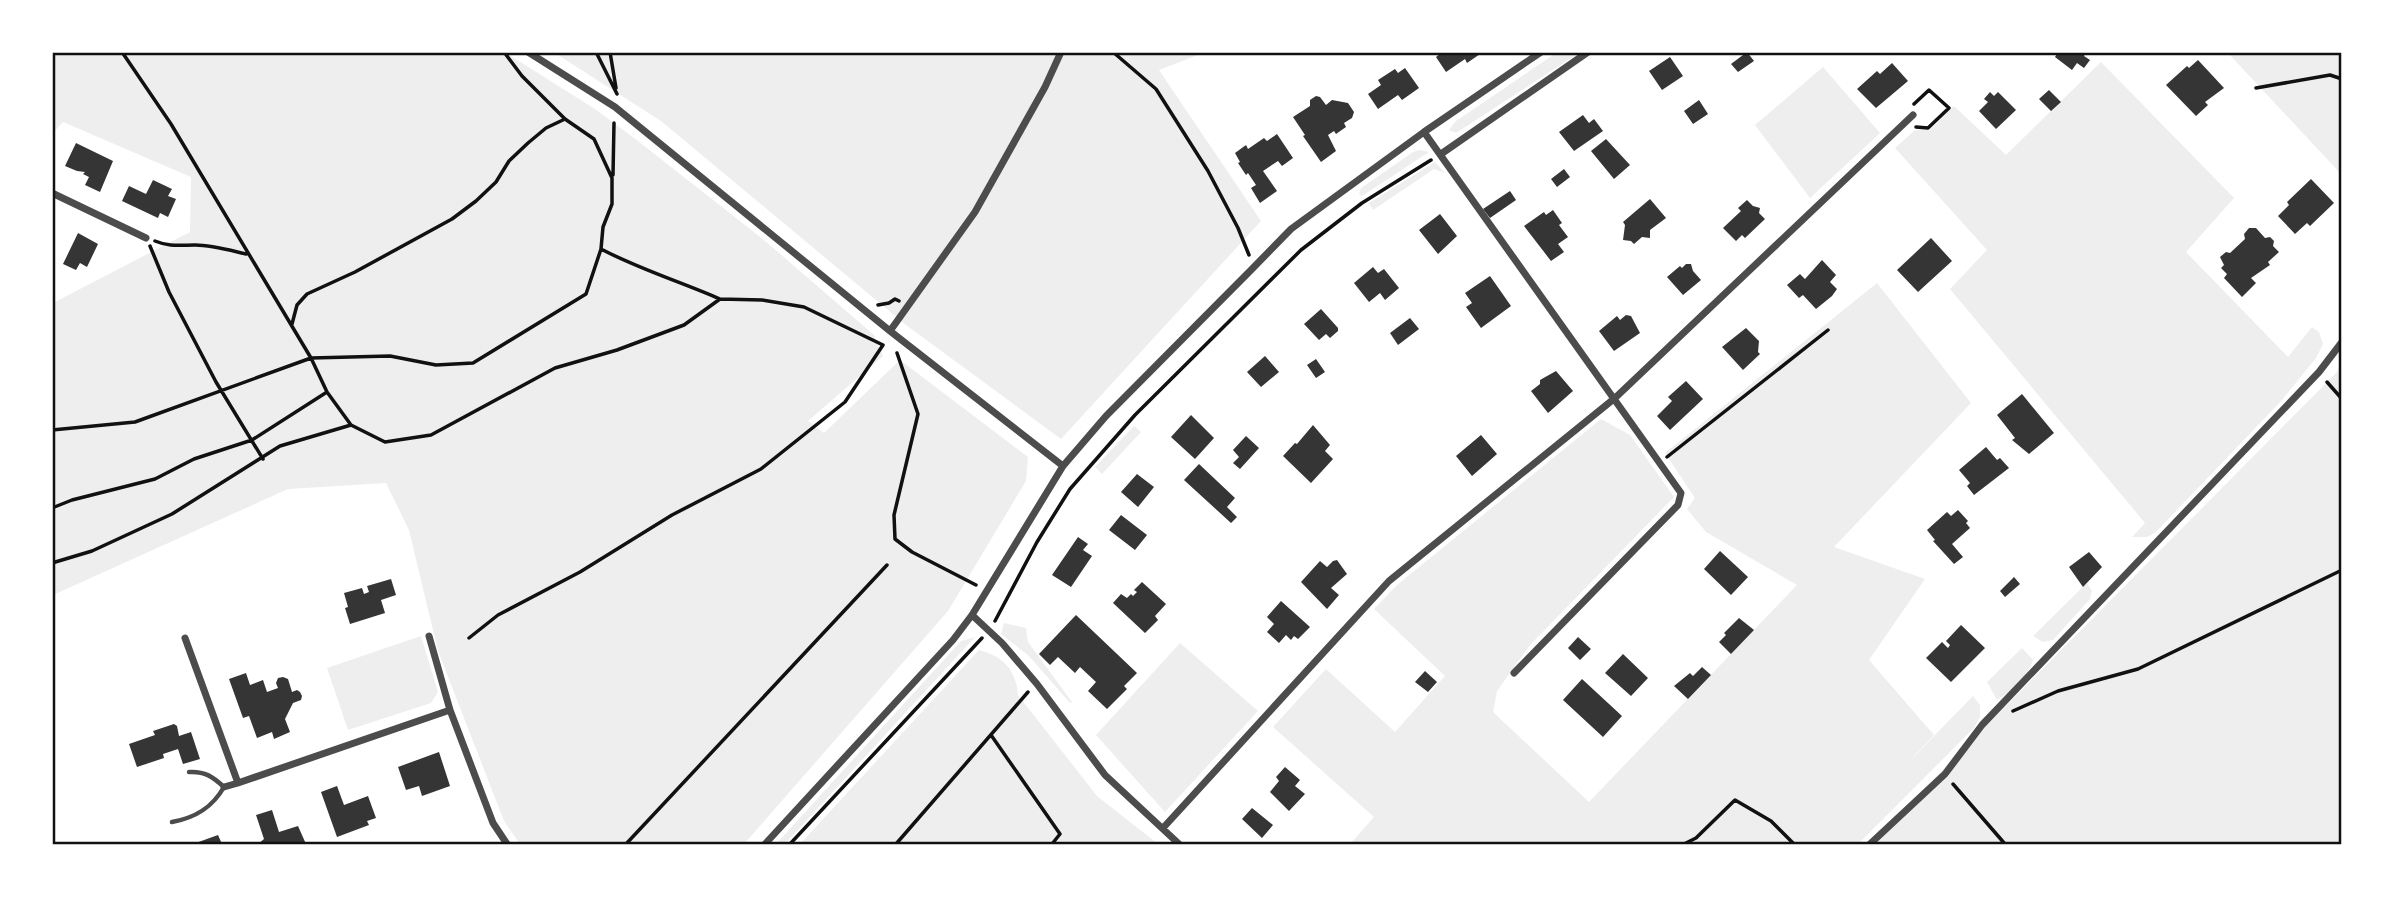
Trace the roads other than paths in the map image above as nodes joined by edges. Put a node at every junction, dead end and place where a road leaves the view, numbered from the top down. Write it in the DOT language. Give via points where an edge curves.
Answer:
graph roads {
  1 [pos="528,52"];
  2 [pos="1061,52"];
  3 [pos="1541,52"];
  4 [pos="1588,52"];
  5 [pos="1913,115"];
  6 [pos="1424,132"];
  7 [pos="1441,154"];
  8 [pos="52,193"];
  9 [pos="146,238"];
  10 [pos="890,331"];
  11 [pos="2342,342"];
  12 [pos="1615,398"];
  13 [pos="1063,466"];
  14 [pos="972,615"];
  15 [pos="429,636"];
  16 [pos="185,638"];
  17 [pos="1514,673"];
  18 [pos="450,710"];
  19 [pos="189,772"];
  20 [pos="238,783"];
  21 [pos="224,788"];
  22 [pos="172,822"];
  23 [pos="1163,828"];
  24 [pos="507,845"];
  25 [pos="765,845"];
  26 [pos="1179,845"];
  27 [pos="1870,845"];
  1 -- 10 [label="street" via="615,107"];
  2 -- 10 [label="street" via="975,212"];
  3 -- 6 [label="street"];
  4 -- 7 [label="street"];
  5 -- 12 [label="street"];
  6 -- 7 [label="street"];
  6 -- 13 [label="street" via="1291,229 1106,416"];
  7 -- 12 [label="street"];
  8 -- 9 [label="street"];
  10 -- 13 [label="street"];
  11 -- 27 [label="street" via="2319,372 1982,724 1945,774"];
  12 -- 17 [label="street" via="1680,489 1681,497"];
  12 -- 23 [label="street" via="1389,581"];
  13 -- 14 [label="street"];
  14 -- 23 [label="street" via="1037,684 1105,775"];
  14 -- 25 [label="street"];
  15 -- 18 [label="street"];
  16 -- 20 [label="street"];
  18 -- 20 [label="street"];
  18 -- 24 [label="street" via="493,823"];
  19 -- 21 [label="lane" via="205,773"];
  20 -- 21 [label="street"];
  21 -- 22 [label="lane" via="201,812"];
  23 -- 26 [label="street"];
}
